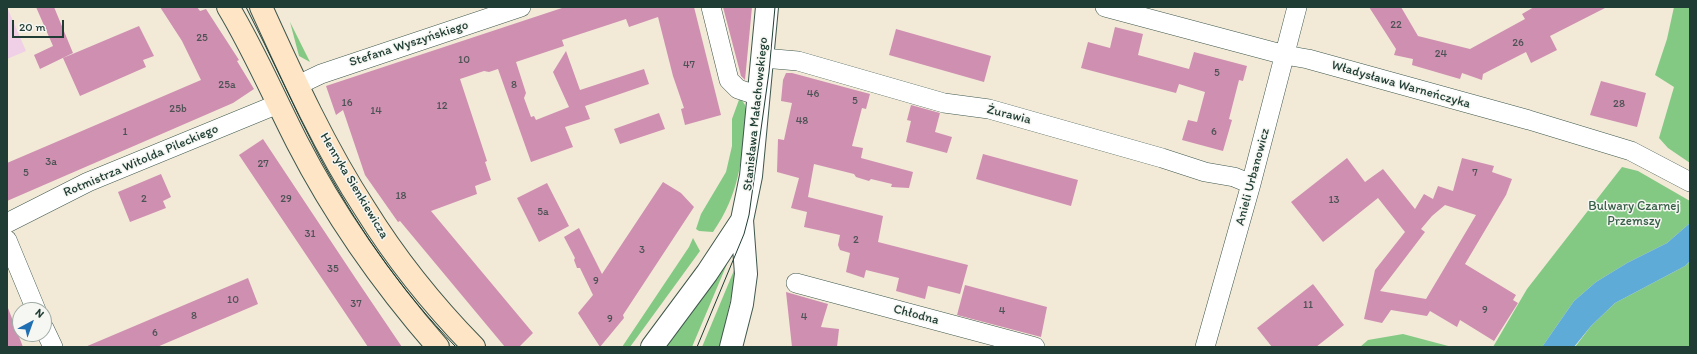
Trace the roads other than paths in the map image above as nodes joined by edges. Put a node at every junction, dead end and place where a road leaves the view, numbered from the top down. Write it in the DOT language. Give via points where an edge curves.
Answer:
graph roads {
  1 [pos="228,7"];
  2 [pos="261,7"];
  3 [pos="521,7"];
  4 [pos="712,7"];
  5 [pos="768,7"];
  6 [pos="1106,7"];
  7 [pos="1297,7"];
  8 [pos="1285,55"];
  9 [pos="763,58"];
  10 [pos="298,85"];
  11 [pos="759,96"];
  12 [pos="278,104"];
  13 [pos="1690,182"];
  14 [pos="1252,184"];
  15 [pos="742,220"];
  16 [pos="7,223"];
  17 [pos="7,240"];
  18 [pos="796,283"];
  19 [pos="33,302"];
  20 [pos="438,347"];
  21 [pos="474,347"];
  22 [pos="652,347"];
  23 [pos="731,347"];
  24 [pos="1035,347"];
  25 [pos="1205,347"];
  1 -- 12 [label="main road, Henryka Sienkiewicza"];
  2 -- 10 [label="main road, Henryka Sienkiewicza"];
  3 -- 10 [label="street, Stefana Wyszyńskiego" via="321,74"];
  4 -- 11 [label="street" via="729,80 738,89"];
  5 -- 9 [label="street, Stanisława Małachowskiego"];
  6 -- 8 [label="street, Władysława Warneńczyka"];
  7 -- 8 [label="street, Anieli Urbanowicz"];
  8 -- 13 [label="street, Władysława Warneńczyka" via="1308,59 1529,120 1631,151"];
  8 -- 14 [label="street, Anieli Urbanowicz"];
  9 -- 11 [label="street, Stanisława Małachowskiego"];
  9 -- 14 [label="street, Żurawia" via="798,61 944,103 990,109"];
  10 -- 21 [label="main road, Henryka Sienkiewicza" via="344,175 381,234 442,313"];
  11 -- 15 [label="street, Stanisława Małachowskiego"];
  12 -- 16 [label="street, Rotmistrza Witolda Pileckiego" via="88,182"];
  12 -- 20 [label="main road, Henryka Sienkiewicza" via="322,187 356,242 390,289"];
  14 -- 25 [label="street, Anieli Urbanowicz"];
  15 -- 22 [label="street, Stanisława Małachowskiego" via="707,273"];
  15 -- 23 [label="street, Stanisława Małachowskiego" via="746,274 742,304"];
  17 -- 19 [label="street"];
  18 -- 24 [label="street, Chłodna"];
}
